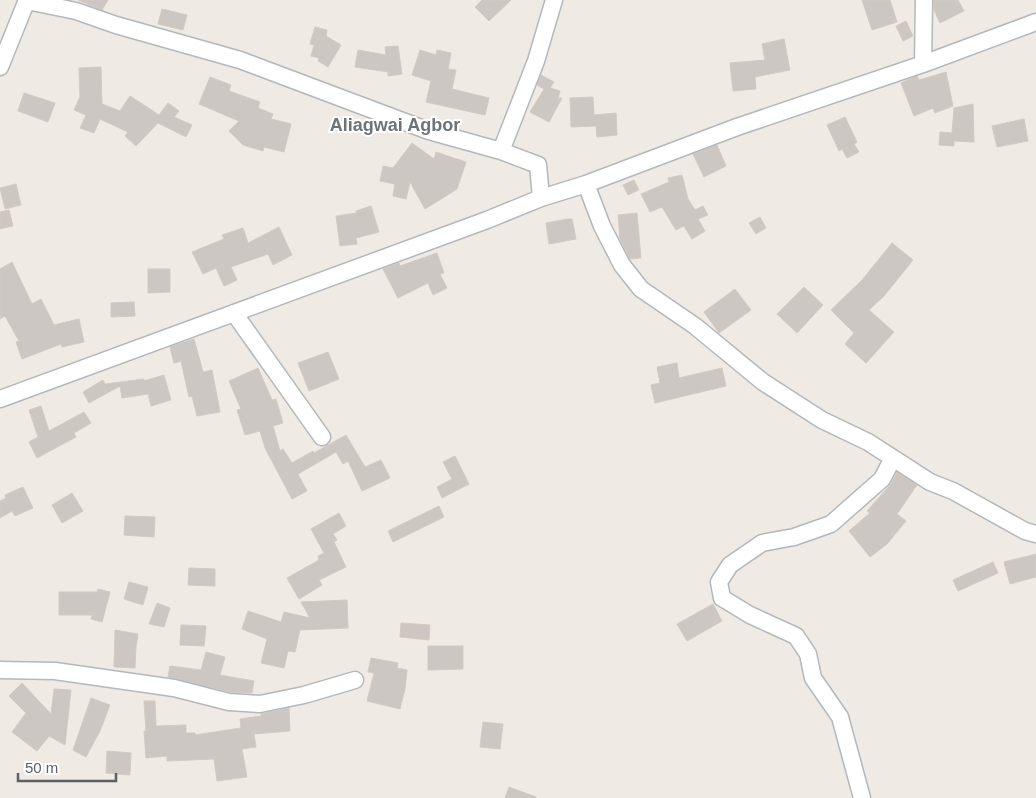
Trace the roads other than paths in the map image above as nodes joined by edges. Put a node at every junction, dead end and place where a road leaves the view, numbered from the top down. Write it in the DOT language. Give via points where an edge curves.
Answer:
graph roads {
  1 [pos="27,0"];
  2 [pos="554,0"];
  3 [pos="924,0"];
  4 [pos="1036,22"];
  5 [pos="923,64"];
  6 [pos="0,67"];
  7 [pos="501,151"];
  8 [pos="586,184"];
  9 [pos="541,198"];
  10 [pos="234,312"];
  11 [pos="0,399"];
  12 [pos="322,437"];
  13 [pos="893,458"];
  14 [pos="1036,534"];
  15 [pos="0,670"];
  16 [pos="355,680"];
  17 [pos="862,798"];
  1 -- 6 [label="street"];
  1 -- 7 [label="street" via="240,60 429,131"];
  2 -- 7 [label="street" via="536,61"];
  3 -- 5 [label="street"];
  4 -- 5 [label="street"];
  5 -- 8 [label="street"];
  7 -- 9 [label="street" via="538,165"];
  8 -- 9 [label="street"];
  8 -- 13 [label="street" via="622,265 641,289 696,326 763,382 822,420"];
  9 -- 10 [label="street"];
  10 -- 11 [label="street"];
  10 -- 12 [label="street"];
  13 -- 14 [label="street" via="930,482"];
  13 -- 17 [label="street" via="882,479 831,524 794,537 762,543 730,565 719,582 722,598 796,636 808,654 813,678 840,717"];
  15 -- 16 [label="street" via="55,671 174,688 229,702 260,704"];
}
